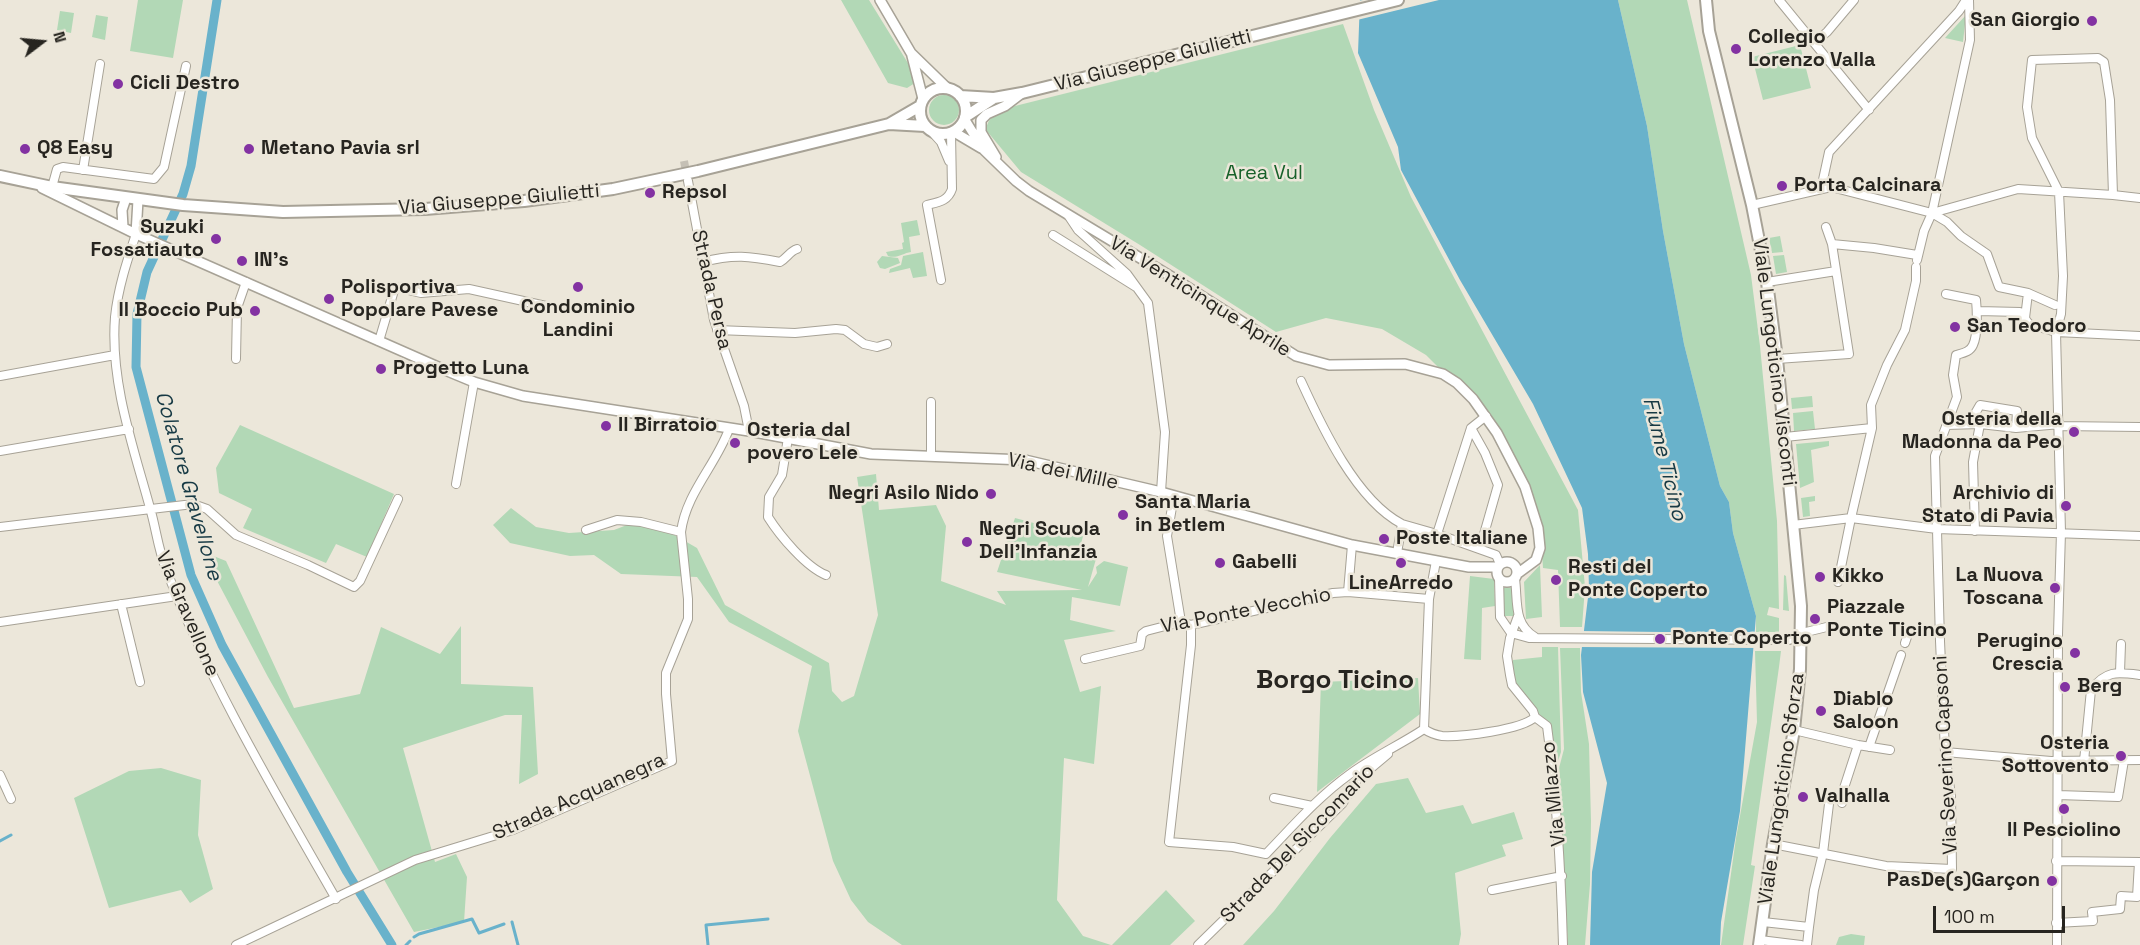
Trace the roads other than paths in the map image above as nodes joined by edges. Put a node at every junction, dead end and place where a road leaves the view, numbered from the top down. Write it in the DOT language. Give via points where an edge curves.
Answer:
graph roads {
  1 [pos="880,0"];
  2 [pos="1398,0"];
  3 [pos="1706,0"];
  4 [pos="1714,0"];
  5 [pos="1779,0"];
  6 [pos="1854,0"];
  7 [pos="1968,0"];
  8 [pos="1708,25"];
  9 [pos="1814,43"];
  10 [pos="911,53"];
  11 [pos="100,64"];
  12 [pos="186,66"];
  13 [pos="946,88"];
  14 [pos="1022,93"];
  15 [pos="960,96"];
  16 [pos="994,98"];
  17 [pos="922,102"];
  18 [pos="1869,110"];
  19 [pos="965,118"];
  20 [pos="889,124"];
  21 [pos="929,129"];
  22 [pos="953,132"];
  23 [pos="983,149"];
  24 [pos="951,165"];
  25 [pos="83,170"];
  26 [pos="1004,170"];
  27 [pos="0,176"];
  28 [pos="688,181"];
  29 [pos="34,184"];
  30 [pos="52,187"];
  31 [pos="1821,189"];
  32 [pos="2059,192"];
  33 [pos="2113,195"];
  34 [pos="2140,198"];
  35 [pos="132,199"];
  36 [pos="1752,205"];
  37 [pos="1932,213"];
  38 [pos="1068,215"];
  39 [pos="1826,227"];
  40 [pos="123,228"];
  41 [pos="136,234"];
  42 [pos="1053,235"];
  43 [pos="1832,244"];
  44 [pos="797,249"];
  45 [pos="1917,261"];
  46 [pos="702,262"];
  47 [pos="1836,271"];
  48 [pos="941,280"];
  49 [pos="246,282"];
  50 [pos="1767,282"];
  51 [pos="1140,290"];
  52 [pos="2028,293"];
  53 [pos="1946,294"];
  54 [pos="2055,305"];
  55 [pos="546,306"];
  56 [pos="1977,311"];
  57 [pos="2025,318"];
  58 [pos="717,330"];
  59 [pos="2056,332"];
  60 [pos="2140,336"];
  61 [pos="379,340"];
  62 [pos="887,344"];
  63 [pos="115,355"];
  64 [pos="236,359"];
  65 [pos="1777,359"];
  66 [pos="0,376"];
  67 [pos="1301,381"];
  68 [pos="474,382"];
  69 [pos="931,402"];
  70 [pos="1486,416"];
  71 [pos="1946,424"];
  72 [pos="1969,424"];
  73 [pos="1980,424"];
  74 [pos="2060,425"];
  75 [pos="2140,427"];
  76 [pos="1872,428"];
  77 [pos="2016,428"];
  78 [pos="129,429"];
  79 [pos="729,429"];
  80 [pos="1471,429"];
  81 [pos="748,431"];
  82 [pos="1785,437"];
  83 [pos="788,438"];
  84 [pos="0,451"];
  85 [pos="931,456"];
  86 [pos="456,484"];
  87 [pos="1161,492"];
  88 [pos="1174,496"];
  89 [pos="398,499"];
  90 [pos="151,510"];
  91 [pos="1851,518"];
  92 [pos="1402,524"];
  93 [pos="1793,525"];
  94 [pos="0,527"];
  95 [pos="1937,529"];
  96 [pos="586,530"];
  97 [pos="1975,531"];
  98 [pos="681,532"];
  99 [pos="2061,532"];
  100 [pos="1437,534"];
  101 [pos="2140,536"];
  102 [pos="1352,545"];
  103 [pos="1480,548"];
  104 [pos="1397,552"];
  105 [pos="1436,561"];
  106 [pos="1499,571"];
  107 [pos="1516,572"];
  108 [pos="826,575"];
  109 [pos="1838,582"];
  110 [pos="1348,592"];
  111 [pos="177,596"];
  112 [pos="1429,598"];
  113 [pos="121,604"];
  114 [pos="1518,616"];
  115 [pos="0,622"];
  116 [pos="1181,622"];
  117 [pos="1191,625"];
  118 [pos="1835,625"];
  119 [pos="1510,633"];
  120 [pos="1530,633"];
  121 [pos="1802,633"];
  122 [pos="1539,639"];
  123 [pos="2121,644"];
  124 [pos="1901,655"];
  125 [pos="1085,658"];
  126 [pos="2120,672"];
  127 [pos="2140,675"];
  128 [pos="140,682"];
  129 [pos="1535,717"];
  130 [pos="1424,729"];
  131 [pos="1794,730"];
  132 [pos="1399,745"];
  133 [pos="1858,745"];
  134 [pos="1869,747"];
  135 [pos="1890,750"];
  136 [pos="1945,752"];
  137 [pos="2058,760"];
  138 [pos="2124,760"];
  139 [pos="2140,760"];
  140 [pos="2084,761"];
  141 [pos="0,774"];
  142 [pos="2058,795"];
  143 [pos="1274,798"];
  144 [pos="11,799"];
  145 [pos="1842,803"];
  146 [pos="1829,804"];
  147 [pos="1312,806"];
  148 [pos="1773,844"];
  149 [pos="1823,853"];
  150 [pos="2056,861"];
  151 [pos="2139,862"];
  152 [pos="1562,876"];
  153 [pos="1492,890"];
  154 [pos="336,899"];
  155 [pos="1763,921"];
  156 [pos="2056,923"];
  157 [pos="1809,927"];
  158 [pos="1760,942"];
  159 [pos="1783,944"];
  160 [pos="236,945"];
  161 [pos="1198,945"];
  162 [pos="1563,945"];
  163 [pos="1802,945"];
  164 [pos="1807,945"];
  165 [pos="2057,945"];
  1 -- 10 [label="street"];
  2 -- 14 [label="main road, Via Giuseppe Giulietti"];
  3 -- 8 [label="main road, Viale Lungoticino Visconti"];
  4 -- 8 [label="main road, Viale Lungoticino Visconti"];
  5 -- 9 [label="street"];
  6 -- 9 [label="street"];
  7 -- 18 [label="street"];
  7 -- 37 [label="street" via="1970,39"];
  8 -- 36 [label="main road, Viale Lungoticino Visconti"];
  9 -- 18 [label="street"];
  10 -- 13 [label="street"];
  10 -- 17 [label="street"];
  11 -- 25 [label="street"];
  12 -- 25 [label="street" via="164,167 154,179"];
  13 -- 15 [label="main road"];
  13 -- 17 [label="main road" via="933,90"];
  14 -- 16 [label="main road, Via Giuseppe Giulietti"];
  14 -- 26 [label="street" via="987,114 980,124"];
  15 -- 16 [label="main road, Via Giuseppe Giulietti"];
  15 -- 19 [label="main road"];
  16 -- 19 [label="main road, Via Giuseppe Giulietti"];
  17 -- 20 [label="main road, Via Giuseppe Giulietti"];
  17 -- 21 [label="main road" via="920,116"];
  18 -- 31 [label="street" via="1829,152"];
  19 -- 22 [label="main road"];
  19 -- 23 [label="street, Via Venticinque Aprile"];
  20 -- 21 [label="main road, Via Giuseppe Giulietti"];
  20 -- 35 [label="main road, Via Giuseppe Giulietti" via="664,179 524,201 307,212"];
  21 -- 22 [label="main road" via="938,134"];
  21 -- 24 [label="street" via="941,142"];
  22 -- 23 [label="street, Via Venticinque Aprile"];
  22 -- 24 [label="street"];
  23 -- 26 [label="street, Via Venticinque Aprile"];
  24 -- 48 [label="street" via="950,195 927,205"];
  25 -- 30 [label="street" via="57,169"];
  26 -- 38 [label="street, Via Venticinque Aprile"];
  27 -- 29 [label="main road, Via Giuseppe Giulietti"];
  28 -- 46 [label="street, Strada Persa"];
  29 -- 30 [label="main road, Via Giuseppe Giulietti"];
  29 -- 40 [label="street, Via dei Mille"];
  30 -- 35 [label="main road, Via Giuseppe Giulietti"];
  31 -- 36 [label="street"];
  31 -- 37 [label="street" via="1831,187"];
  32 -- 33 [label="street"];
  32 -- 33 [label="street" via="2032,138 2027,107 2032,60 2098,58 2104,62 2110,100"];
  32 -- 37 [label="street" via="2018,189"];
  32 -- 59 [label="street" via="2063,276"];
  33 -- 34 [label="street"];
  35 -- 40 [label="street" via="122,210"];
  35 -- 41 [label="street"];
  36 -- 50 [label="main road, Viale Lungoticino Visconti"];
  37 -- 45 [label="street"];
  37 -- 52 [label="street" via="1987,254 1999,287"];
  38 -- 51 [label="street" via="1078,230"];
  38 -- 70 [label="street, Via Venticinque Aprile" via="1296,356 1329,365 1405,364 1443,374 1457,383"];
  39 -- 43 [label="street"];
  40 -- 41 [label="street, Via dei Mille"];
  41 -- 49 [label="street, Via dei Mille"];
  41 -- 63 [label="street, Via Gravellone" via="117,307"];
  42 -- 51 [label="street"];
  43 -- 45 [label="street" via="1874,248"];
  43 -- 47 [label="street"];
  44 -- 46 [label="street" via="780,262 726,256"];
  45 -- 76 [label="street" via="1905,330 1870,405"];
  46 -- 58 [label="street, Strada Persa"];
  47 -- 50 [label="street"];
  47 -- 65 [label="street" via="1849,354"];
  49 -- 61 [label="street, Via dei Mille"];
  49 -- 64 [label="street" via="237,308"];
  50 -- 65 [label="main road, Viale Lungoticino Visconti"];
  51 -- 87 [label="street" via="1148,303 1165,432"];
  52 -- 54 [label="street"];
  52 -- 57 [label="street"];
  53 -- 56 [label="street" via="1976,300"];
  55 -- 61 [label="street" via="469,289 421,293 395,287"];
  56 -- 57 [label="street" via="2020,312"];
  56 -- 71 [label="street, Via Severino Capsoni" via="1973,346 1956,355 1953,375 1957,397"];
  57 -- 59 [label="street" via="2029,324"];
  58 -- 62 [label="street" via="845,330 864,344"];
  58 -- 81 [label="street, Strada Persa" via="744,406"];
  59 -- 60 [label="street"];
  59 -- 74 [label="street"];
  61 -- 68 [label="street, Via dei Mille"];
  63 -- 66 [label="street"];
  63 -- 78 [label="street, Via Gravellone"];
  65 -- 82 [label="main road, Viale Lungoticino Visconti"];
  67 -- 92 [label="street" via="1338,455 1387,517"];
  68 -- 79 [label="street, Via dei Mille" via="523,396"];
  68 -- 86 [label="street"];
  69 -- 85 [label="street"];
  70 -- 80 [label="street"];
  70 -- 107 [label="street, Via Venticinque Aprile" via="1525,487 1538,528 1540,548 1536,560"];
  71 -- 72 [label="street"];
  71 -- 95 [label="street, Via Severino Capsoni" via="1935,456"];
  72 -- 73 [label="street"];
  72 -- 77 [label="street" via="1980,405 2017,411"];
  73 -- 77 [label="street"];
  73 -- 97 [label="street" via="1973,462"];
  74 -- 75 [label="street"];
  74 -- 77 [label="street"];
  74 -- 99 [label="street"];
  76 -- 82 [label="street"];
  76 -- 91 [label="street"];
  78 -- 84 [label="street"];
  78 -- 90 [label="street, Via Gravellone"];
  79 -- 81 [label="street, Via dei Mille"];
  79 -- 98 [label="street, Strada Acquanegra" via="686,507"];
  80 -- 100 [label="street"];
  80 -- 103 [label="street" via="1498,485"];
  81 -- 83 [label="street, Via dei Mille"];
  82 -- 93 [label="main road, Viale Lungoticino Visconti"];
  83 -- 85 [label="street, Via dei Mille" via="871,454"];
  83 -- 108 [label="street" via="782,475 768,497 768,517 790,546"];
  85 -- 87 [label="street, Via dei Mille" via="1025,460"];
  87 -- 88 [label="street, Via dei Mille"];
  88 -- 102 [label="street, Via dei Mille"];
  88 -- 116 [label="street" via="1167,537"];
  89 -- 90 [label="street" via="354,587 236,535 207,509 193,504"];
  90 -- 94 [label="street"];
  90 -- 111 [label="street, Via Gravellone" via="165,568"];
  91 -- 93 [label="street"];
  91 -- 95 [label="street"];
  91 -- 109 [label="street"];
  92 -- 100 [label="street"];
  92 -- 104 [label="street"];
  93 -- 121 [label="main road, Viale Lungoticino Visconti"];
  95 -- 97 [label="street"];
  95 -- 136 [label="street, Via Severino Capsoni"];
  96 -- 98 [label="street" via="616,520"];
  97 -- 99 [label="street"];
  98 -- 154 [label="street, Strada Acquanegra" via="688,619 666,673 672,761 513,830 415,860"];
  99 -- 101 [label="street"];
  99 -- 137 [label="street"];
  100 -- 103 [label="street"];
  102 -- 104 [label="street, Via dei Mille"];
  102 -- 110 [label="street, Via Ponte Vecchio"];
  103 -- 106 [label="street" via="1496,555"];
  104 -- 105 [label="street, Via dei Mille"];
  105 -- 106 [label="street, Via dei Mille"];
  105 -- 112 [label="street"];
  106 -- 107 [label="street" via="1509,562"];
  106 -- 107 [label="street" via="1507,582"];
  106 -- 119 [label="street" via="1500,617"];
  107 -- 114 [label="street"];
  110 -- 112 [label="street, Via Ponte Vecchio"];
  110 -- 117 [label="street, Via Ponte Vecchio"];
  111 -- 113 [label="street"];
  111 -- 154 [label="street, Via Gravellone" via="208,669"];
  112 -- 130 [label="street"];
  113 -- 115 [label="street"];
  113 -- 128 [label="street"];
  114 -- 119 [label="street"];
  114 -- 120 [label="street"];
  116 -- 117 [label="street, Via Ponte Vecchio"];
  116 -- 125 [label="street, Via Ponte Vecchio" via="1146,631 1140,646"];
  117 -- 147 [label="street" via="1169,842 1266,854"];
  118 -- 121 [label="street"];
  119 -- 120 [label="street"];
  119 -- 122 [label="street"];
  119 -- 129 [label="street, Via Milazzo" via="1509,675"];
  120 -- 122 [label="street"];
  121 -- 122 [label="street" via="1790,640"];
  121 -- 131 [label="main road, Viale Lungoticino Sforza"];
  123 -- 126 [label="street"];
  124 -- 134 [label="street"];
  126 -- 127 [label="street"];
  126 -- 140 [label="street" via="2104,677 2091,690"];
  129 -- 130 [label="street" via="1517,726 1475,734 1443,736"];
  129 -- 152 [label="street, Via Milazzo" via="1546,726 1555,779"];
  130 -- 132 [label="street"];
  131 -- 133 [label="street"];
  131 -- 148 [label="main road, Viale Lungoticino Sforza"];
  132 -- 147 [label="street" via="1348,775"];
  132 -- 161 [label="street, Strada Del Siccomario" via="1357,780 1342,804"];
  133 -- 134 [label="street"];
  133 -- 145 [label="street"];
  134 -- 135 [label="street"];
  136 -- 137 [label="street"];
  136 -- 149 [label="street, Via Severino Capsoni" via="1951,796 1952,869 1886,866"];
  137 -- 140 [label="street"];
  137 -- 142 [label="street"];
  138 -- 139 [label="street"];
  138 -- 140 [label="street"];
  138 -- 142 [label="street" via="2118,797"];
  141 -- 144 [label="street"];
  142 -- 150 [label="street"];
  143 -- 147 [label="street"];
  146 -- 149 [label="street"];
  148 -- 149 [label="street"];
  148 -- 155 [label="main road, Viale Lungoticino Sforza"];
  149 -- 157 [label="street"];
  150 -- 151 [label="street"];
  150 -- 156 [label="street"];
  151 -- 156 [label="street" via="2138,897 2121,896 2120,909 2092,912 2093,921"];
  152 -- 153 [label="street"];
  152 -- 162 [label="street, Via Milazzo"];
  154 -- 160 [label="street, Strada Acquanegra"];
  155 -- 157 [label="street"];
  155 -- 158 [label="main road, Viale Lungoticino Sforza"];
  156 -- 165 [label="street"];
  157 -- 164 [label="street"];
  158 -- 159 [label="street"];
  159 -- 163 [label="street"];
}
